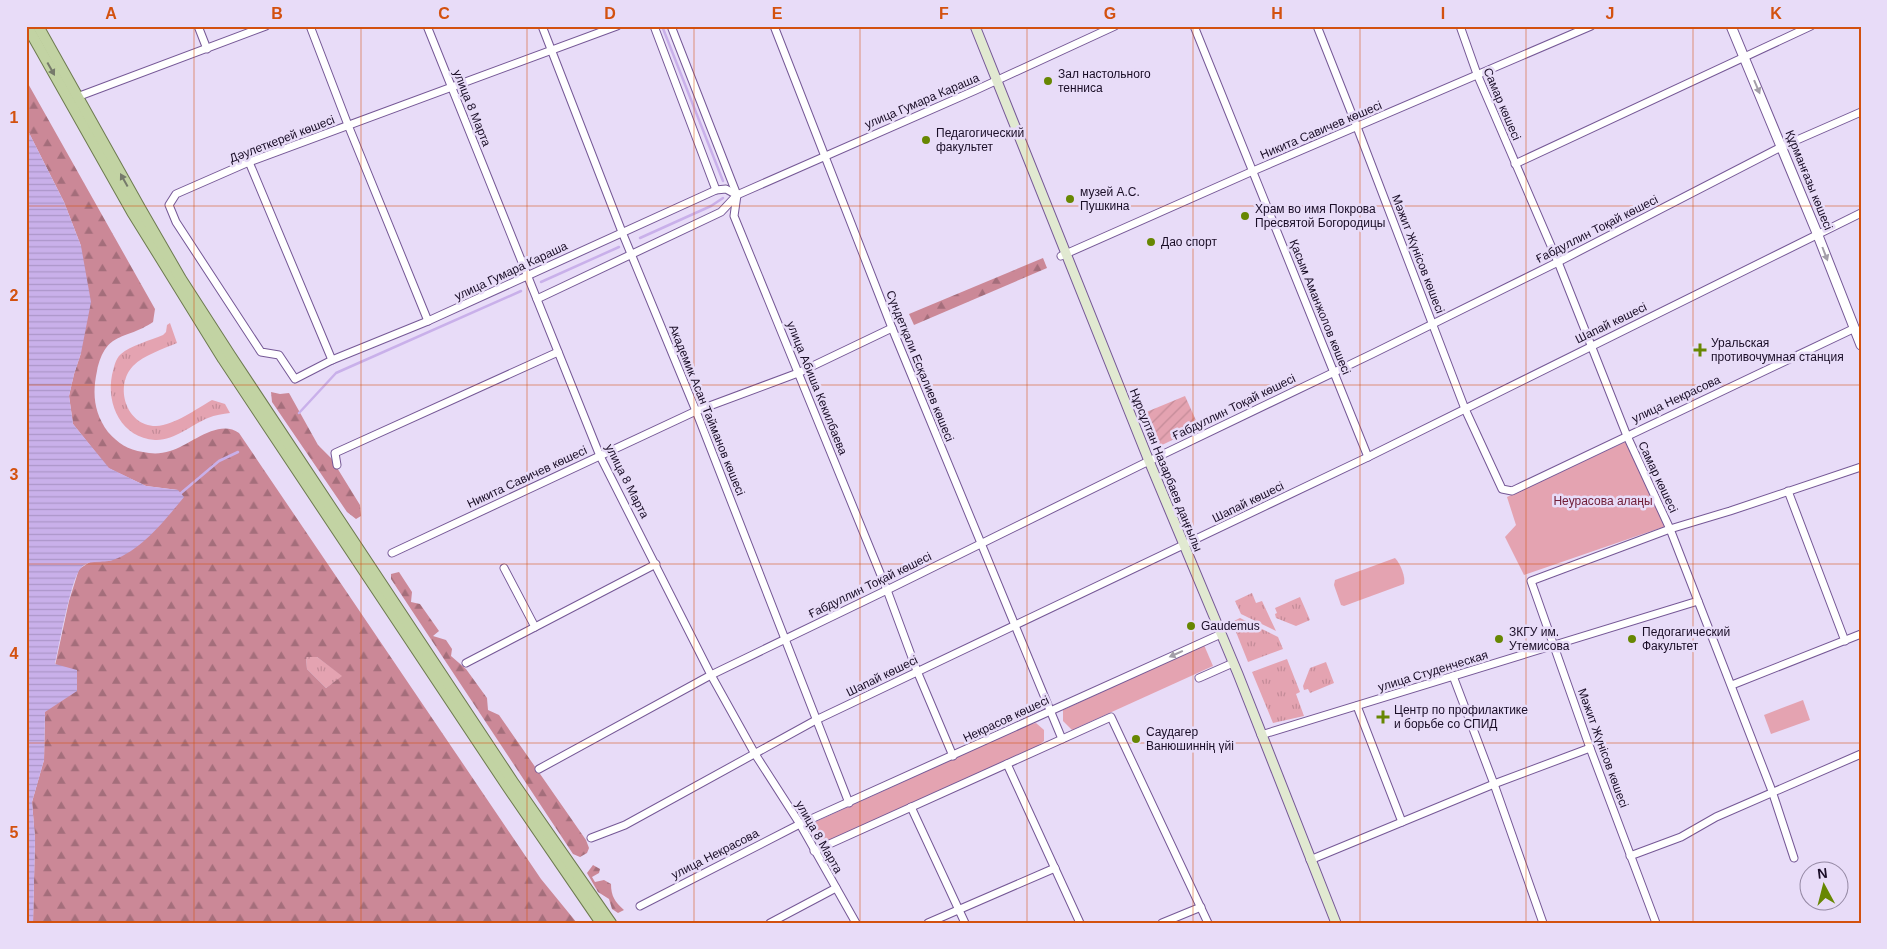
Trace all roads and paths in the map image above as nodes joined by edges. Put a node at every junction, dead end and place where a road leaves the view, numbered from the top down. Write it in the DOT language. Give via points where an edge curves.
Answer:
graph roads {
  1 [pos="27,26"];
  2 [pos="38,26"];
  3 [pos="198,26"];
  4 [pos="266,26"];
  5 [pos="310,26"];
  6 [pos="426,26"];
  7 [pos="542,26"];
  8 [pos="617,26"];
  9 [pos="654,26"];
  10 [pos="671,26"];
  11 [pos="774,26"];
  12 [pos="975,26"];
  13 [pos="1115,26"];
  14 [pos="1194,26"];
  15 [pos="1316,26"];
  16 [pos="1460,26"];
  17 [pos="1591,26"];
  18 [pos="1731,26"];
  19 [pos="1811,26"];
  20 [pos="207,49"];
  21 [pos="552,50"];
  22 [pos="1744,58"];
  23 [pos="1477,74"];
  24 [pos="997,81"];
  25 [pos="451,87"];
  26 [pos="73,99"];
  27 [pos="1861,112"];
  28 [pos="348,125"];
  29 [pos="1357,127"];
  30 [pos="1781,147"];
  31 [pos="825,156"];
  32 [pos="249,162"];
  33 [pos="1515,164"];
  34 [pos="1253,171"];
  35 [pos="716,190"];
  36 [pos="737,195"];
  37 [pos="1861,213"];
  38 [pos="622,232"];
  39 [pos="1817,233"];
  40 [pos="631,255"];
  41 [pos="1063,255"];
  42 [pos="1558,262"];
  43 [pos="528,276"];
  44 [pos="537,299"];
  45 [pos="428,321"];
  46 [pos="1432,323"];
  47 [pos="892,328"];
  48 [pos="1858,328"];
  49 [pos="1861,345"];
  50 [pos="1591,346"];
  51 [pos="558,352"];
  52 [pos="332,360"];
  53 [pos="1334,372"];
  54 [pos="798,373"];
  55 [pos="295,380"];
  56 [pos="1464,409"];
  57 [pos="696,411"];
  58 [pos="1627,436"];
  59 [pos="600,456"];
  60 [pos="1368,456"];
  61 [pos="1148,461"];
  62 [pos="337,466"];
  63 [pos="1861,467"];
  64 [pos="1502,489"];
  65 [pos="1788,491"];
  66 [pos="1670,529"];
  67 [pos="980,543"];
  68 [pos="1183,546"];
  69 [pos="392,553"];
  70 [pos="656,564"];
  71 [pos="504,568"];
  72 [pos="887,590"];
  73 [pos="1698,601"];
  74 [pos="1015,626"];
  75 [pos="535,627"];
  76 [pos="1221,634"];
  77 [pos="1861,634"];
  78 [pos="785,640"];
  79 [pos="1844,641"];
  80 [pos="1553,646"];
  81 [pos="466,663"];
  82 [pos="1233,663"];
  83 [pos="917,672"];
  84 [pos="711,674"];
  85 [pos="1453,676"];
  86 [pos="1199,678"];
  87 [pos="1732,685"];
  88 [pos="1357,706"];
  89 [pos="1051,711"];
  90 [pos="816,720"];
  91 [pos="1261,735"];
  92 [pos="1062,739"];
  93 [pos="1590,748"];
  94 [pos="755,754"];
  95 [pos="1861,754"];
  96 [pos="953,756"];
  97 [pos="1007,764"];
  98 [pos="539,769"];
  99 [pos="1494,784"];
  100 [pos="1772,791"];
  101 [pos="849,803"];
  102 [pos="911,808"];
  103 [pos="1402,822"];
  104 [pos="800,824"];
  105 [pos="591,838"];
  106 [pos="814,851"];
  107 [pos="1630,856"];
  108 [pos="1794,858"];
  109 [pos="1310,860"];
  110 [pos="1055,868"];
  111 [pos="836,888"];
  112 [pos="640,906"];
  113 [pos="1201,907"];
  114 [pos="958,910"];
  115 [pos="600,923"];
  116 [pos="611,923"];
  117 [pos="770,923"];
  118 [pos="856,923"];
  119 [pos="928,923"];
  120 [pos="965,923"];
  121 [pos="1080,923"];
  122 [pos="1162,923"];
  123 [pos="1208,923"];
  124 [pos="1336,923"];
  125 [pos="1543,923"];
  126 [pos="1656,923"];
  1 -- 26 [label="main road, one-way"];
  2 -- 26 [label="main road"];
  3 -- 20 [label="street"];
  4 -- 20 [label="street"];
  5 -- 28 [label="street"];
  6 -- 25 [label="street, улица 8 Марта"];
  7 -- 21 [label="street, Академик Асан Тайманов көшесі"];
  8 -- 21 [label="street, Дәулеткерей көшесі"];
  9 -- 35 [label="street"];
  10 -- 36 [label="street, улица Абиша Кекилбаева"];
  11 -- 31 [label="street, Сүндетқали Есқалиев көшесі"];
  12 -- 24 [label="main road, Нұрсұлтан Назарбаев даңғылы"];
  13 -- 24 [label="street, улица Гумара Караша"];
  14 -- 34 [label="street, Қасым Аманжолов көшесі"];
  15 -- 29 [label="street, Мәжит Жүнісов көшесі"];
  16 -- 23 [label="street, Самар көшесі"];
  17 -- 23 [label="street, Никита Савичев көшесі"];
  18 -- 22 [label="street, Құрманғазы көшесі"];
  19 -- 22 [label="street"];
  20 -- 26 [label="street"];
  21 -- 25 [label="street, Дәулеткерей көшесі"];
  21 -- 38 [label="street, Академик Асан Тайманов көшесі"];
  22 -- 30 [label="street, Құрманғазы көшесі, one-way"];
  22 -- 33 [label="street"];
  23 -- 29 [label="street, Никита Савичев көшесі"];
  23 -- 33 [label="street, Самар көшесі"];
  24 -- 31 [label="street, улица Гумара Караша"];
  24 -- 41 [label="main road, Нұрсұлтан Назарбаев даңғылы"];
  25 -- 28 [label="street, Дәулеткерей көшесі"];
  25 -- 43 [label="street, улица 8 Марта"];
  26 -- 115 [label="main road" via="137,220 223,359"];
  116 -- 26 [label="main road, one-way" via="513,782 230,355"];
  27 -- 30 [label="street, Ғабдуллин Тоқай көшесі"];
  28 -- 32 [label="street, Дәулеткерей көшесі"];
  28 -- 45 [label="street"];
  29 -- 34 [label="street, Никита Савичев көшесі"];
  29 -- 46 [label="street, Мәжит Жүнісов көшесі"];
  30 -- 39 [label="street, Құрманғазы көшесі"];
  30 -- 42 [label="street, Ғабдуллин Тоқай көшесі"];
  31 -- 36 [label="street, улица Гумара Караша"];
  31 -- 47 [label="street, Сүндетқали Есқалиев көшесі"];
  32 -- 52 [label="street"];
  32 -- 55 [label="street, Дәулеткерей көшесі" via="176,194 169,205 176,222 261,352 279,355"];
  33 -- 42 [label="street, Самар көшесі"];
  34 -- 41 [label="street, Никита Савичев көшесі"];
  34 -- 53 [label="street, Қасым Аманжолов көшесі"];
  35 -- 36 [label="street" via="726,189"];
  35 -- 38 [label="street, улица Гумара Караша"];
  36 -- 40 [label="street, улица Гумара Караша" via="721,212"];
  36 -- 54 [label="street, улица Абиша Кекилбаева" via="734,216"];
  37 -- 39 [label="street, Шапай көшесі"];
  38 -- 40 [label="street, Академик Асан Тайманов көшесі"];
  38 -- 43 [label="street, улица Гумара Караша"];
  39 -- 48 [label="street, Құрманғазы көшесі, one-way"];
  39 -- 50 [label="street, Шапай көшесі"];
  40 -- 44 [label="street, улица Гумара Караша"];
  40 -- 57 [label="street, Академик Асан Тайманов көшесі"];
  41 -- 61 [label="main road, Нұрсұлтан Назарбаев даңғылы"];
  42 -- 46 [label="street, Ғабдуллин Тоқай көшесі"];
  42 -- 50 [label="street, Самар көшесі"];
  43 -- 44 [label="street, улица 8 Марта"];
  43 -- 45 [label="street, улица Гумара Караша"];
  44 -- 51 [label="street, улица 8 Марта"];
  45 -- 52 [label="street, улица Гумара Караша"];
  46 -- 53 [label="street, Ғабдуллин Тоқай көшесі"];
  46 -- 56 [label="street, Мәжит Жүнісов көшесі"];
  47 -- 54 [label="street, Никита Савичев көшесі"];
  47 -- 67 [label="street, Сүндетқали Есқалиев көшесі"];
  48 -- 49 [label="street, Құрманғазы көшесі"];
  48 -- 58 [label="street, улица Некрасова"];
  50 -- 56 [label="street, Шапай көшесі"];
  50 -- 58 [label="street, Самар көшесі"];
  51 -- 59 [label="street, улица 8 Марта"];
  51 -- 62 [label="street" via="335,452"];
  52 -- 55 [label="street, улица Гумара Караша"];
  53 -- 60 [label="street, Қасым Аманжолов көшесі"];
  53 -- 61 [label="street, Ғабдуллин Тоқай көшесі"];
  54 -- 57 [label="street, Никита Савичев көшесі"];
  54 -- 72 [label="street, улица Абиша Кекилбаева"];
  56 -- 60 [label="street, Шапай көшесі"];
  56 -- 64 [label="street, Мәжит Жүнісов көшесі"];
  57 -- 59 [label="street, Никита Савичев көшесі"];
  57 -- 78 [label="street, Академик Асан Тайманов көшесі"];
  58 -- 64 [label="street, улица Некрасова" via="1512,491"];
  58 -- 66 [label="street, Самар көшесі"];
  59 -- 69 [label="street, Никита Савичев көшесі"];
  59 -- 70 [label="street, улица 8 Марта"];
  60 -- 68 [label="street, Шапай көшесі"];
  61 -- 67 [label="street, Ғабдуллин Тоқай көшесі"];
  61 -- 68 [label="main road, Нұрсұлтан Назарбаев даңғылы"];
  63 -- 65 [label="street"];
  65 -- 66 [label="street"];
  65 -- 79 [label="street"];
  66 -- 73 [label="street, Самар көшесі"];
  66 -- 80 [label="street, Мәжит Жүнісов көшесі" via="1531,581"];
  67 -- 72 [label="street, Ғабдуллин Тоқай көшесі"];
  67 -- 74 [label="street, Сүндетқали Есқалиев көшесі"];
  68 -- 74 [label="street, Шапай көшесі"];
  68 -- 76 [label="main road, Нұрсұлтан Назарбаев даңғылы"];
  70 -- 75 [label="street"];
  70 -- 84 [label="street, улица 8 Марта"];
  71 -- 75 [label="street"];
  72 -- 78 [label="street, Ғабдуллин Тоқай көшесі"];
  72 -- 83 [label="street, улица Абиша Кекилбаева"];
  73 -- 80 [label="street, улица Студенческая"];
  73 -- 87 [label="street, Самар көшесі"];
  74 -- 83 [label="street, Шапай көшесі"];
  74 -- 89 [label="street, Сүндетқали Есқалиев көшесі"];
  75 -- 81 [label="street"];
  76 -- 82 [label="main road, Нұрсұлтан Назарбаев даңғылы"];
  76 -- 89 [label="street, Некрасов көшесі, one-way"];
  77 -- 79 [label="street"];
  78 -- 84 [label="street, Ғабдуллин Тоқай көшесі"];
  78 -- 90 [label="street, Академик Асан Тайманов көшесі"];
  79 -- 87 [label="street"];
  80 -- 85 [label="street, улица Студенческая"];
  80 -- 93 [label="street, Мәжит Жүнісов көшесі"];
  82 -- 86 [label="street"];
  82 -- 91 [label="main road, Нұрсұлтан Назарбаев даңғылы"];
  83 -- 90 [label="street, Шапай көшесі"];
  83 -- 96 [label="street, улица Абиша Кекилбаева"];
  84 -- 94 [label="street, улица 8 Марта"];
  84 -- 98 [label="street, Ғабдуллин Тоқай көшесі"];
  85 -- 88 [label="street, улица Студенческая"];
  85 -- 99 [label="street"];
  87 -- 100 [label="street, Самар көшесі"];
  88 -- 91 [label="street, улица Студенческая"];
  88 -- 103 [label="street"];
  89 -- 92 [label="street, Сүндетқали Есқалиев көшесі"];
  89 -- 96 [label="street, Некрасов көшесі"];
  90 -- 94 [label="street, Шапай көшесі"];
  90 -- 101 [label="street, Академик Асан Тайманов көшесі"];
  91 -- 109 [label="main road, Нұрсұлтан Назарбаев даңғылы"];
  92 -- 97 [label="street"];
  92 -- 113 [label="street" via="1111,717"];
  93 -- 99 [label="street"];
  93 -- 107 [label="street, Мәжит Жүнісов көшесі"];
  94 -- 104 [label="street, улица 8 Марта"];
  94 -- 105 [label="street, Шапай көшесі" via="626,824"];
  95 -- 100 [label="street"];
  96 -- 101 [label="street, Некрасов көшесі"];
  97 -- 102 [label="street"];
  97 -- 110 [label="street"];
  99 -- 103 [label="street"];
  99 -- 125 [label="street"];
  100 -- 107 [label="street" via="1681,837"];
  100 -- 108 [label="street, Самар көшесі"];
  101 -- 104 [label="street, Некрасов көшесі"];
  102 -- 106 [label="street"];
  102 -- 114 [label="street"];
  103 -- 109 [label="street"];
  104 -- 106 [label="street, улица 8 Марта"];
  104 -- 112 [label="street, улица Некрасова"];
  106 -- 111 [label="street, улица 8 Марта"];
  107 -- 126 [label="street, Мәжит Жүнісов көшесі"];
  109 -- 124 [label="main road, Нұрсұлтан Назарбаев даңғылы"];
  110 -- 114 [label="street"];
  110 -- 121 [label="street"];
  111 -- 117 [label="street"];
  111 -- 118 [label="street, улица 8 Марта"];
  113 -- 122 [label="street"];
  113 -- 123 [label="street"];
  114 -- 119 [label="street"];
  114 -- 120 [label="street"];
}
